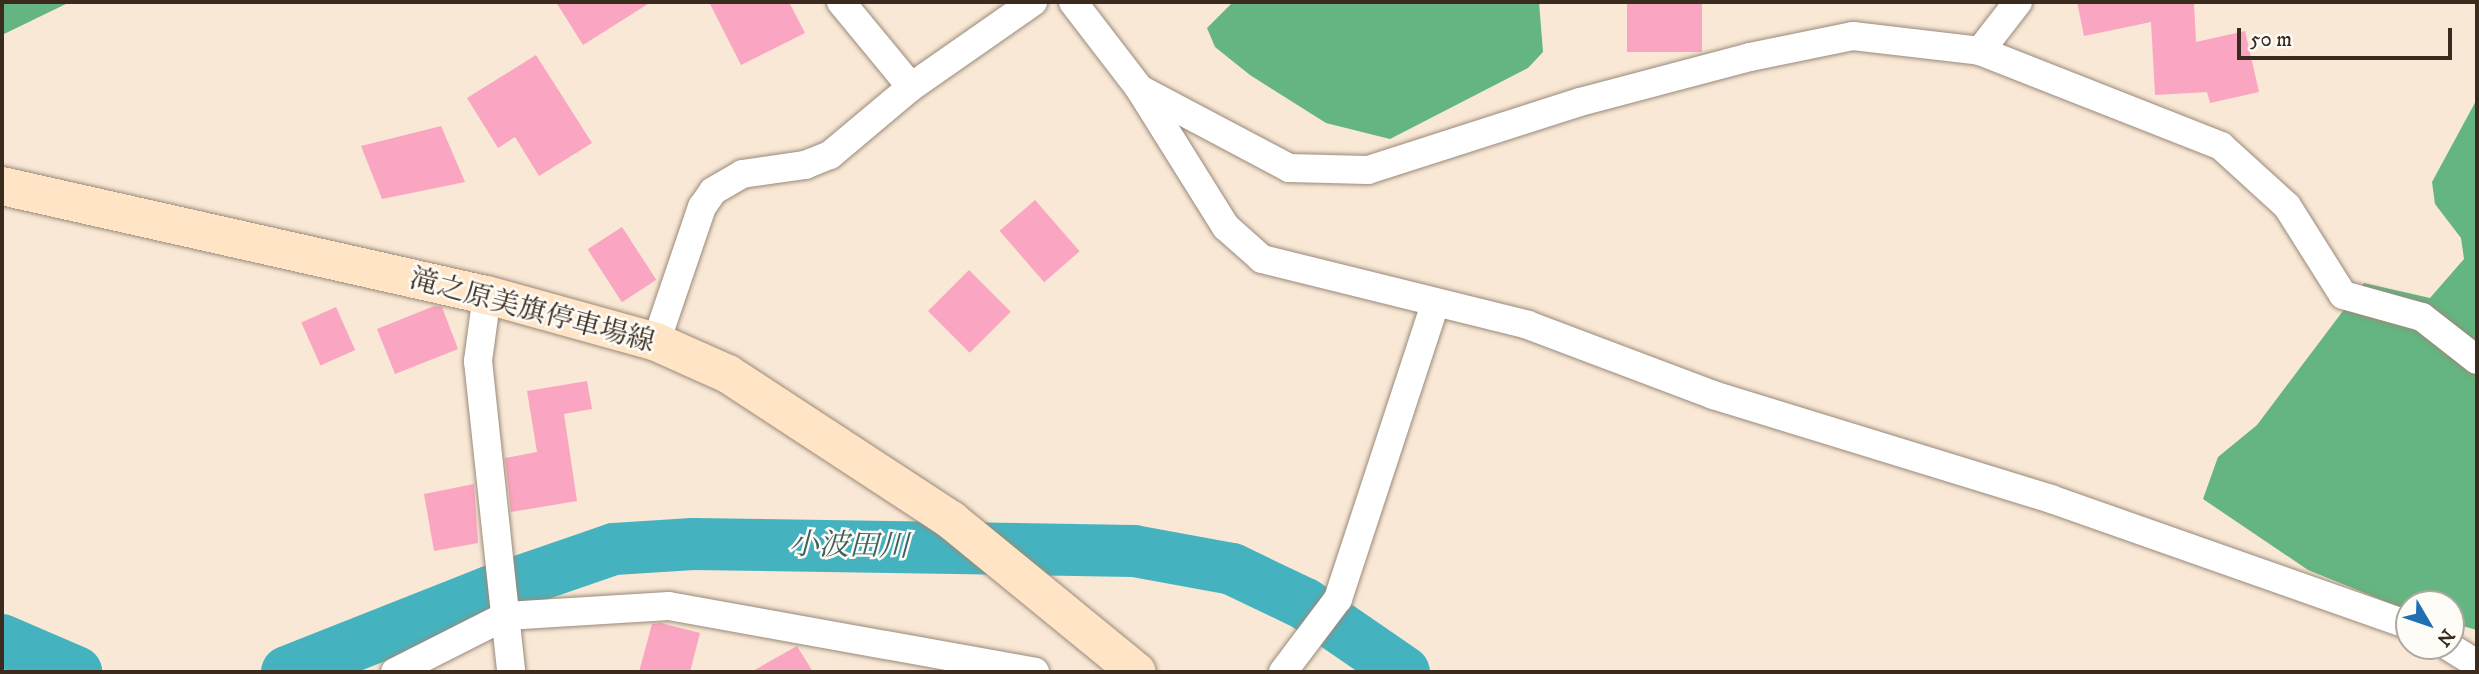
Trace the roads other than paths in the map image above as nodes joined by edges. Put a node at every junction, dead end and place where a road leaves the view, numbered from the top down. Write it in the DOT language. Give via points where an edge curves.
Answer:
graph roads {
  1 [pos="841,2"];
  2 [pos="1033,2"];
  3 [pos="1073,2"];
  4 [pos="2018,2"];
  5 [pos="1980,51"];
  6 [pos="911,87"];
  7 [pos="1139,88"];
  8 [pos="2,186"];
  9 [pos="487,295"];
  10 [pos="1435,304"];
  11 [pos="656,342"];
  12 [pos="2477,360"];
  13 [pos="506,610"];
  14 [pos="2395,620"];
  15 [pos="395,672"];
  16 [pos="511,672"];
  17 [pos="1035,672"];
  18 [pos="1136,672"];
  19 [pos="1283,672"];
  1 -- 6 [label="street"];
  2 -- 6 [label="street"];
  3 -- 7 [label="street"];
  4 -- 5 [label="street"];
  5 -- 7 [label="street" via="1853,36 1750,57 1580,102 1368,170 1289,168"];
  5 -- 12 [label="street" via="2221,146 2287,206 2343,295 2422,317"];
  6 -- 11 [label="street" via="831,155 805,165 742,174 713,191 702,207"];
  7 -- 10 [label="street" via="1226,227 1262,259"];
  8 -- 9 [label="main road, 滝之原美旗停車場線"];
  9 -- 11 [label="main road, 滝之原美旗停車場線"];
  9 -- 13 [label="street" via="478,361"];
  10 -- 14 [label="street" via="1528,325 1713,395 2051,499"];
  10 -- 19 [label="street" via="1338,598 1315,635"];
  11 -- 18 [label="main road, 滝之原美旗停車場線" via="728,374 951,520"];
  13 -- 15 [label="street"];
  13 -- 16 [label="street"];
  13 -- 17 [label="street" via="669,607"];
}
